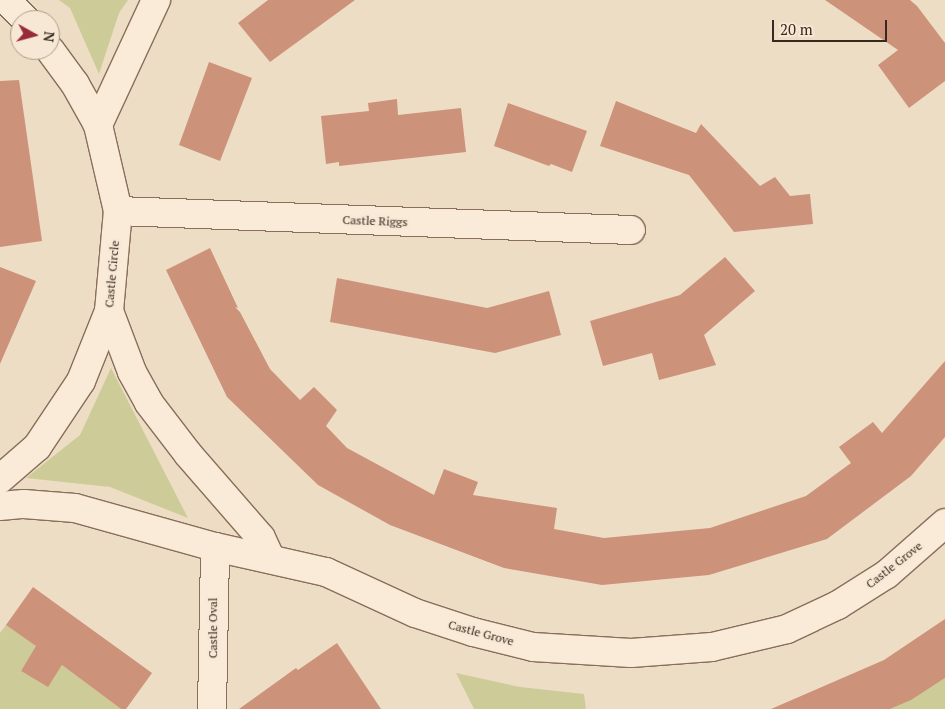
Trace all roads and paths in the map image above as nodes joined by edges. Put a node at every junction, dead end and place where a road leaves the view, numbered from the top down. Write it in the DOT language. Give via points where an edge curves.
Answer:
graph roads {
  1 [pos="6,0"];
  2 [pos="156,0"];
  3 [pos="16,10"];
  4 [pos="57,60"];
  5 [pos="98,125"];
  6 [pos="118,212"];
  7 [pos="631,230"];
  8 [pos="109,311"];
  9 [pos="0,479"];
  10 [pos="0,506"];
  11 [pos="945,523"];
  12 [pos="215,547"];
  13 [pos="270,559"];
  14 [pos="212,709"];
  1 -- 3 [label="street"];
  2 -- 5 [label="street"];
  4 -- 5 [label="street, Castle Circle"];
  5 -- 6 [label="street, Castle Circle"];
  6 -- 7 [label="street, Castle Riggs"];
  6 -- 8 [label="street, Castle Circle"];
  8 -- 9 [label="street, Castle Circle" via="81,381 37,447"];
  8 -- 13 [label="street" via="132,372 149,403 188,454 261,538"];
  10 -- 12 [label="street, Castle Grove" via="24,504 75,508"];
  11 -- 13 [label="street, Castle Grove" via="887,574 838,605 786,630 712,647 631,652 533,646 473,632 415,613 326,572"];
  12 -- 13 [label="street, Castle Grove"];
  12 -- 14 [label="street, Castle Oval"];
}
